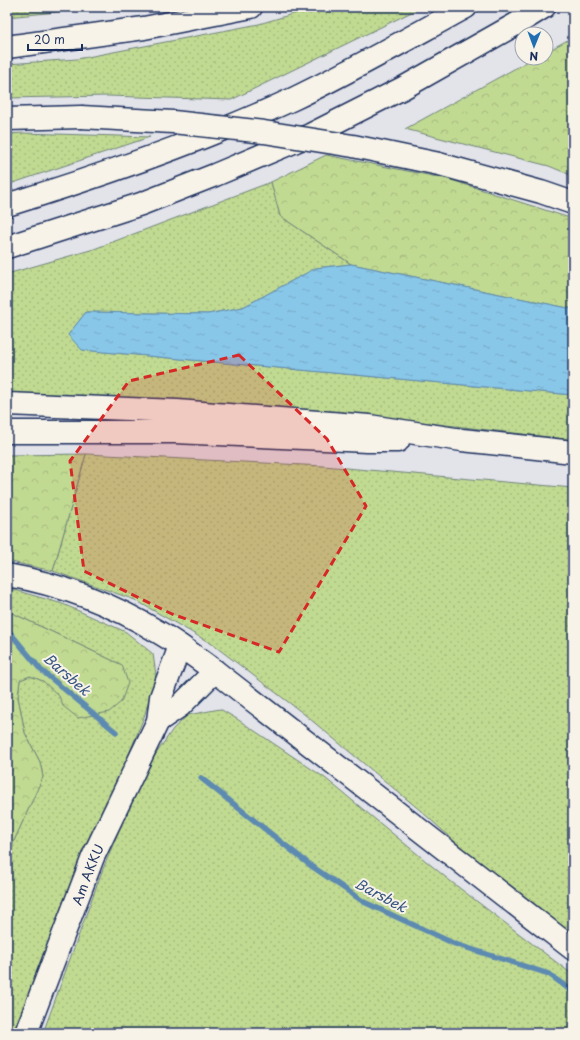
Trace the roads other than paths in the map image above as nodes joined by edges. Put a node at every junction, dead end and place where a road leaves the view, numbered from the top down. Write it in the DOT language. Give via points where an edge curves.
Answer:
graph roads {
  1 [pos="251,7"];
  2 [pos="466,7"];
  3 [pos="544,7"];
  4 [pos="7,47"];
  5 [pos="7,119"];
  6 [pos="573,203"];
  7 [pos="7,205"];
  8 [pos="7,247"];
  9 [pos="7,404"];
  10 [pos="7,432"];
  11 [pos="462,440"];
  12 [pos="573,452"];
  13 [pos="7,575"];
  14 [pos="180,646"];
  15 [pos="215,671"];
  16 [pos="158,721"];
  17 [pos="573,949"];
  18 [pos="26,1033"];
  1 -- 4 [label="main road" via="144,28"];
  2 -- 7 [label="main road" via="293,99 201,139 127,167"];
  3 -- 8 [label="main road" via="402,88 310,135 141,204"];
  5 -- 6 [label="main road, bridge" via="81,117 173,122 264,132 353,146 439,164"];
  9 -- 11 [label="main road" via="177,411 369,426"];
  10 -- 11 [label="main road" via="175,432 367,441"];
  11 -- 12 [label="main road"];
  13 -- 14 [label="main road" via="54,586 95,600 159,632"];
  14 -- 15 [label="main road"];
  14 -- 16 [label="main road, Am AKKU" via="161,697"];
  15 -- 16 [label="main road" via="180,706"];
  15 -- 17 [label="main road"];
  16 -- 18 [label="main road, Am AKKU" via="94,857"];
}
